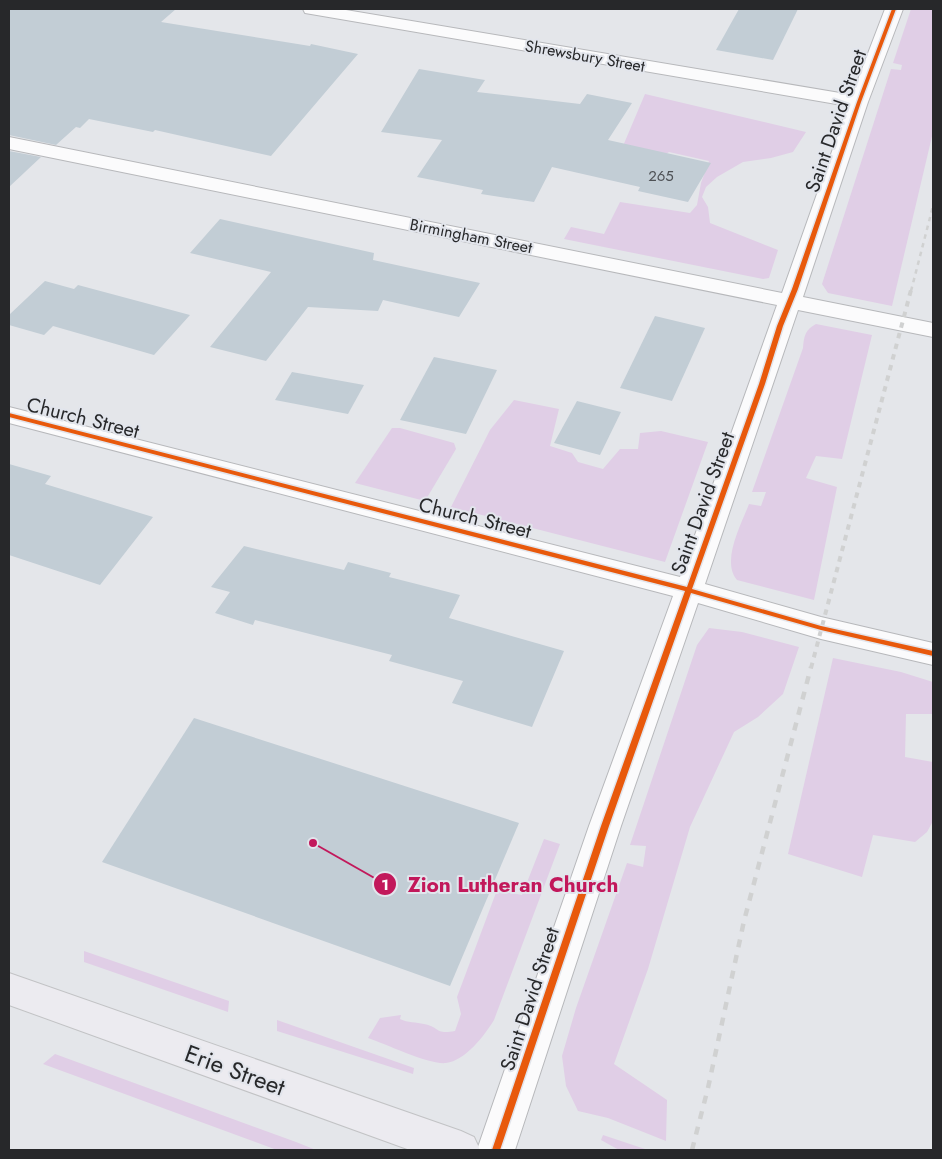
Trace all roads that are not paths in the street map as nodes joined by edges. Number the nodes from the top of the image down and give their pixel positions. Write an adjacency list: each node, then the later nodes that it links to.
1 (311, 9): 3 (street, Shrewsbury Street)
2 (894, 9): 4 (street, Saint David Street)
3 (387, 15): 4 (street, Shrewsbury Street)
4 (859, 102): 6 (street, Saint David Street)
5 (9, 143): 6 (street, Birmingham Street)
6 (790, 300): 7 (street, Birmingham Street); 9 (street, Saint David Street)
7 (933, 330)
8 (9, 415): 9 (street, Church Street)
9 (689, 590): 10 (street, Church Street); 13 (street, Saint David Street)
10 (933, 654)
11 (9, 989): 12 (main road, Erie Street)
12 (461, 1150)
13 (496, 1150)

